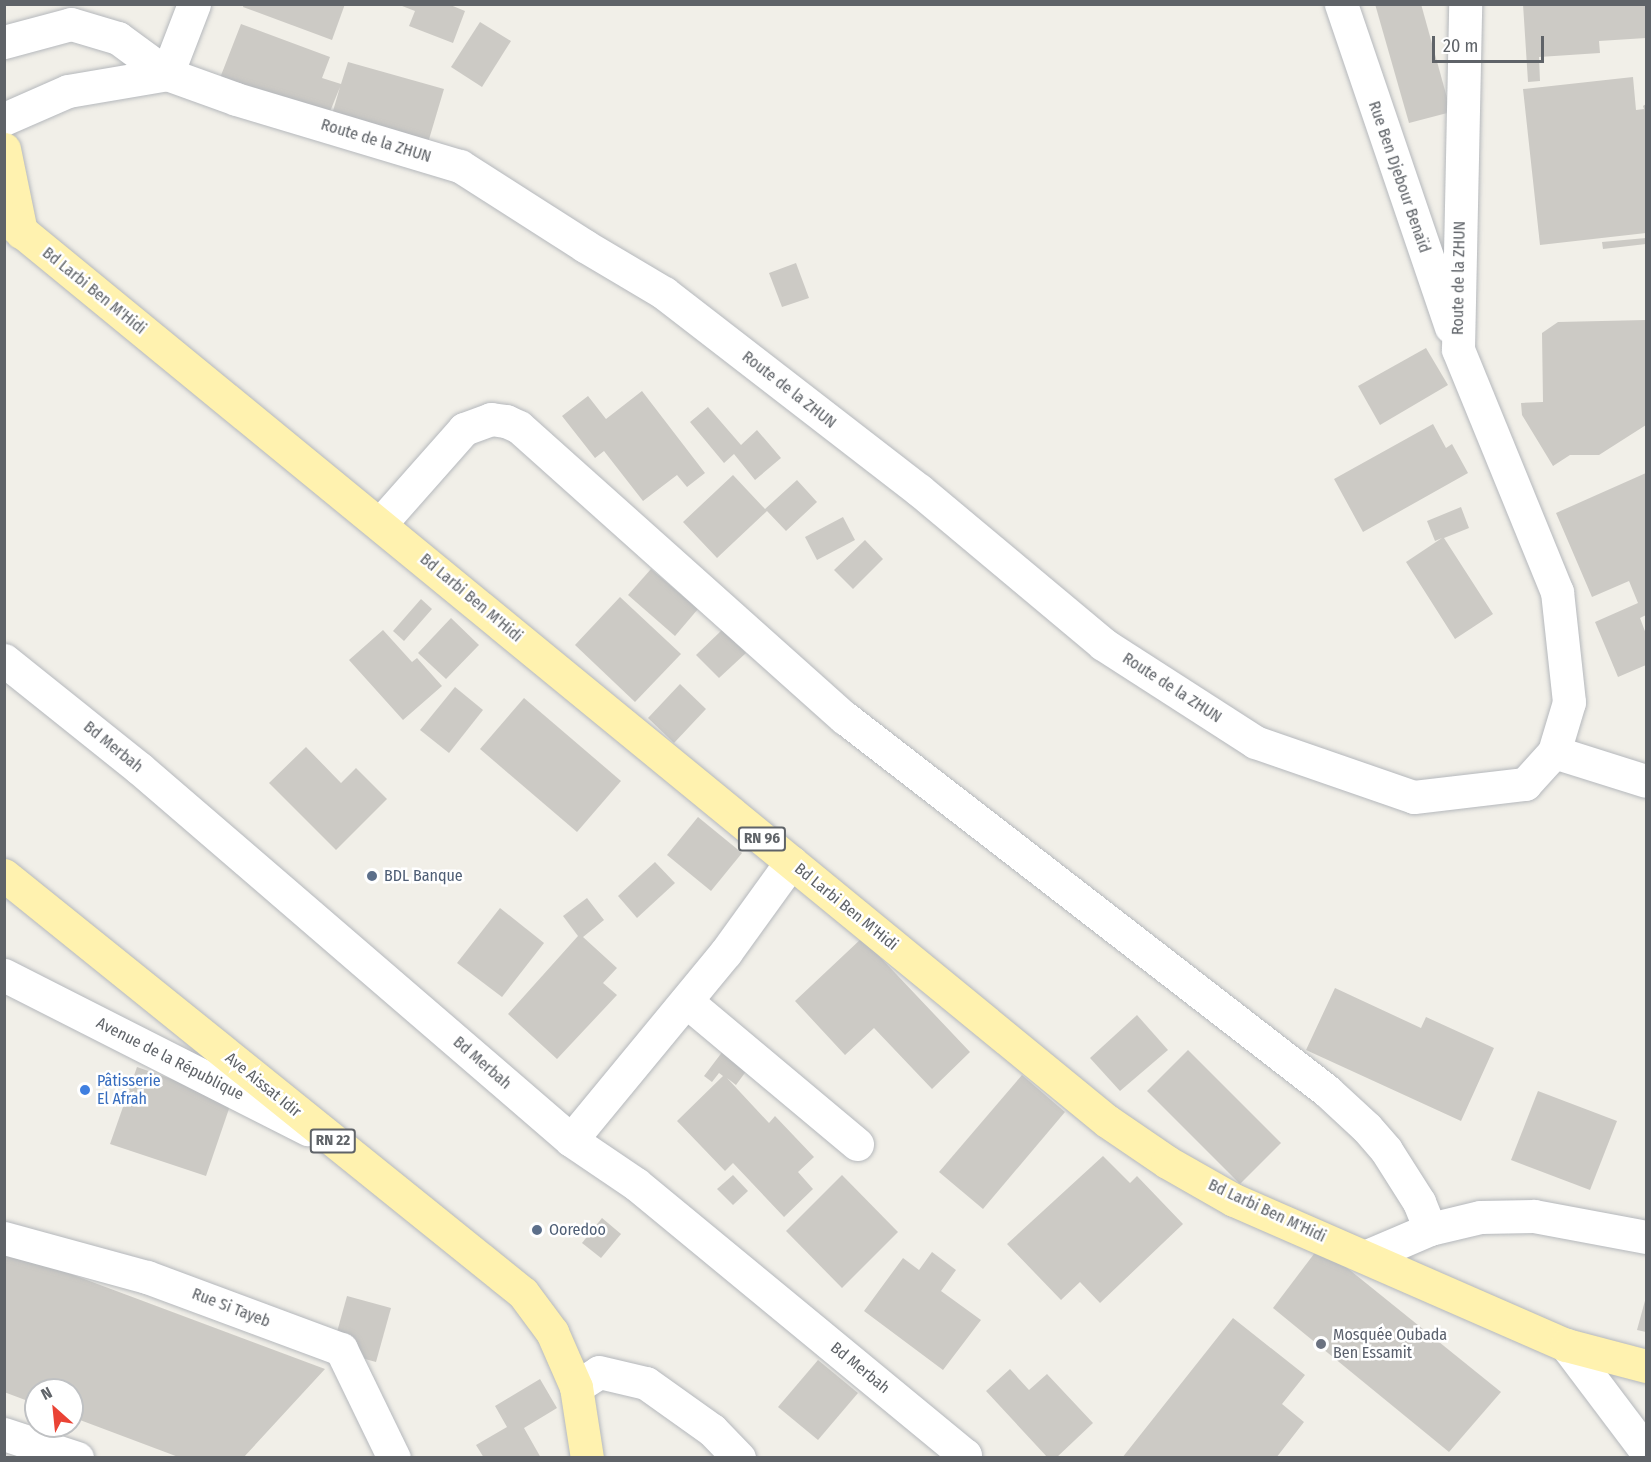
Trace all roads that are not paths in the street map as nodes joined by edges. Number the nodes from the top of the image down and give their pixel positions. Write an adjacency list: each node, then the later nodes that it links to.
1 (194, 4): 6 (street)
2 (1341, 4): 10 (street, Rue Ben Djebour Benaïd)
3 (1465, 4): 10 (street, Route de la ZHUN)
4 (74, 14): 5 (street); 6 (street)
5 (4, 42)
6 (167, 74): 7 (street); 13 (street, Route de la ZHUN)
7 (4, 119)
8 (4, 149): 9 (main road, RN 96)
9 (13, 225): 11 (main road, Bd Larbi Ben M'Hidi / RN 96)
10 (1458, 349): 13 (street, Route de la ZHUN)
11 (380, 524): 15 (main road, Bd Larbi Ben M'Hidi / RN 96); 22 (street)
12 (4, 660): 19 (street, Bd Merbah)
13 (1554, 752): 14 (street)
14 (1647, 781)
15 (791, 862): 18 (street); 25 (main road, Bd Larbi Ben M'Hidi / RN 96)
16 (4, 875): 20 (main road, Ave Aissat Idir / RN 22)
17 (4, 975): 20 (street, Avenue de la République)
18 (686, 1001): 19 (street); 21 (street)
19 (572, 1140): 35 (street, Bd Merbah)
20 (335, 1143): 28 (main road, Ave Aissat Idir / RN 22)
21 (857, 1144)
22 (1430, 1229): 23 (street); 25 (street)
23 (1647, 1237)
24 (4, 1238): 32 (street, Rue Si Tayeb)
25 (1367, 1256): 26 (main road, Bd Larbi Ben M'Hidi / RN 96)
26 (1566, 1345): 27 (main road, RN 96); 30 (street)
27 (1647, 1366)
28 (576, 1387): 33 (main road, Ave Aissat Idir / RN 22); 34 (street)
29 (4, 1434): 31 (street)
30 (1647, 1451)
31 (77, 1458)
32 (393, 1458)
33 (587, 1458)
34 (740, 1458)
35 (965, 1458)

